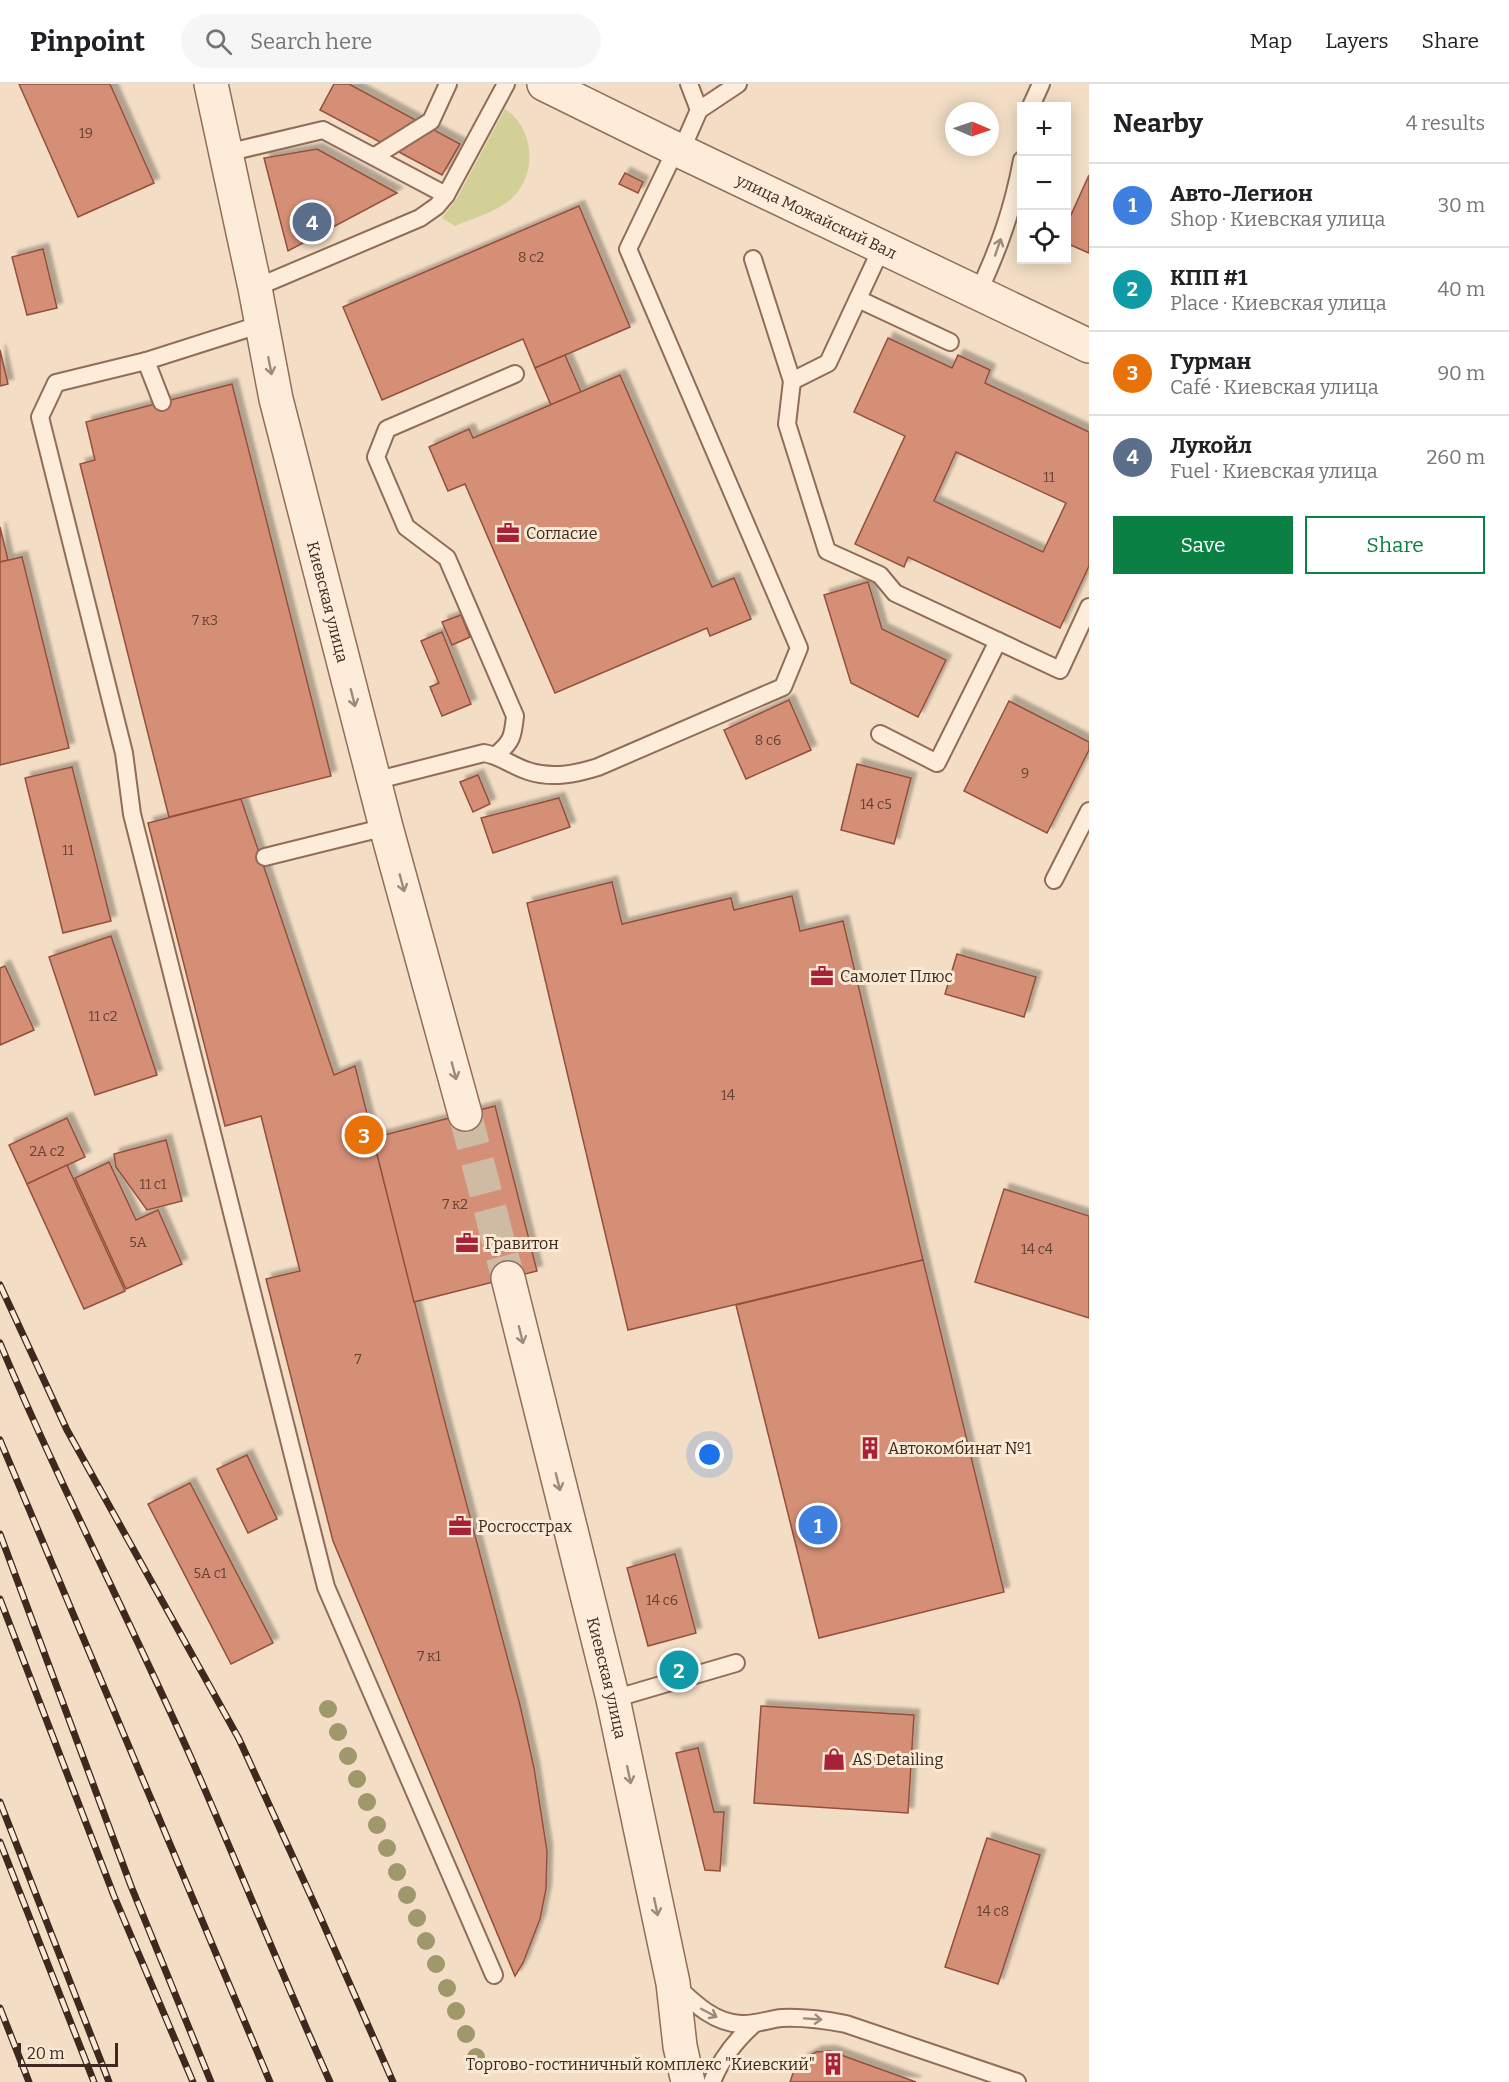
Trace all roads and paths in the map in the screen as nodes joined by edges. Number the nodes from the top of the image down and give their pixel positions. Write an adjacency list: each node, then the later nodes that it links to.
1 (211, 84): 11 (street, Киевская улица)
2 (448, 84): 12 (lane)
3 (506, 84): 14 (lane)
4 (544, 84): 10 (street, улица Можайский Вал)
5 (689, 84): 9 (lane)
6 (738, 84): 9 (lane)
7 (1041, 84): 8 (lane)
8 (1033, 102)
9 (699, 110): 10 (lane)
10 (678, 150): 15 (street, улица Можайский Вал); 30 (lane)
11 (226, 153): 12 (lane); 17 (street, Киевская улица)
12 (375, 156): 14 (lane)
13 (1017, 185): 18 (lane, one-way to 13)
14 (446, 195): 17 (lane)
15 (882, 247): 18 (street, улица Можайский Вал); 19 (lane)
16 (753, 259): 25 (lane)
17 (255, 288): 20 (street, Киевская улица)
18 (978, 292): 22 (street, улица Можайский Вал)
19 (858, 299): 21 (lane); 25 (lane)
20 (262, 324): 23 (lane); 31 (street, Киевская улица, one-way to 31)
21 (950, 342)
22 (1089, 346)
23 (146, 361): 26 (lane); 40 (lane)
24 (515, 374): 30 (lane)
25 (792, 381): 28 (lane)
26 (162, 402)
27 (1089, 607): 28 (lane)
28 (998, 641): 29 (lane)
29 (880, 734)
30 (496, 755): 31 (lane)
31 (375, 781): 33 (street, Киевская улица)
32 (1089, 811): 35 (lane)
33 (386, 826): 34 (lane); 36 (street, Киевская улица, one-way to 36)
34 (265, 857)
35 (1054, 880)
36 (465, 1114)
37 (508, 1278): 39 (street, Киевская улица, one-way to 39)
38 (736, 1663): 39 (lane)
39 (613, 1699): 41 (street, Киевская улица, one-way to 41)
40 (494, 1975)
41 (673, 1983): 42 (lane, one-way to 42); 43 (street, Киевская улица)
42 (754, 2023): 44 (lane); 45 (lane, one-way to 45)
43 (688, 2082)
44 (712, 2082)
45 (1017, 2082)

